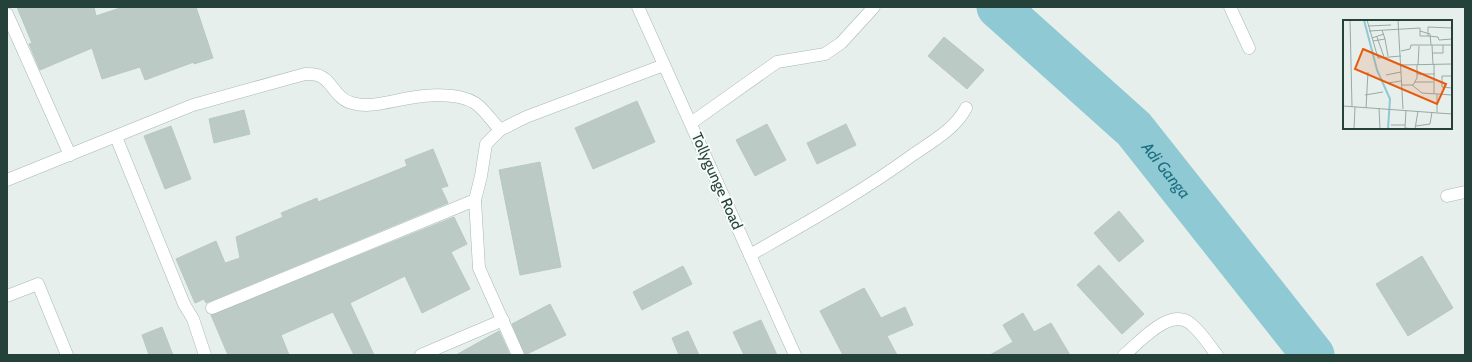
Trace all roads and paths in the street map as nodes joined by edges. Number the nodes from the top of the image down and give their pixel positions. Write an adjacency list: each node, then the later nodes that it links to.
1 (638, 7): 6 (street, Tollygunge Road)
2 (874, 7): 8 (street)
3 (1230, 7): 5 (street)
4 (7, 14): 11 (street)
5 (1249, 48)
6 (664, 65): 8 (street, Tollygunge Road); 9 (street)
7 (966, 108): 16 (street)
8 (691, 123): 16 (street, Tollygunge Road)
9 (500, 130): 10 (street); 15 (street)
10 (116, 137): 11 (street); 21 (street)
11 (70, 155): 12 (street)
12 (7, 180)
13 (1465, 192): 14 (street)
14 (1447, 196)
15 (475, 200): 18 (street); 19 (street)
16 (750, 255): 24 (street, Tollygunge Road)
17 (7, 296): 20 (street)
18 (212, 308)
19 (503, 320): 22 (street); 23 (street)
20 (67, 355)
21 (205, 355)
22 (421, 355)
23 (518, 355)
24 (795, 355)
25 (1124, 355): 26 (street)
26 (1217, 355)

